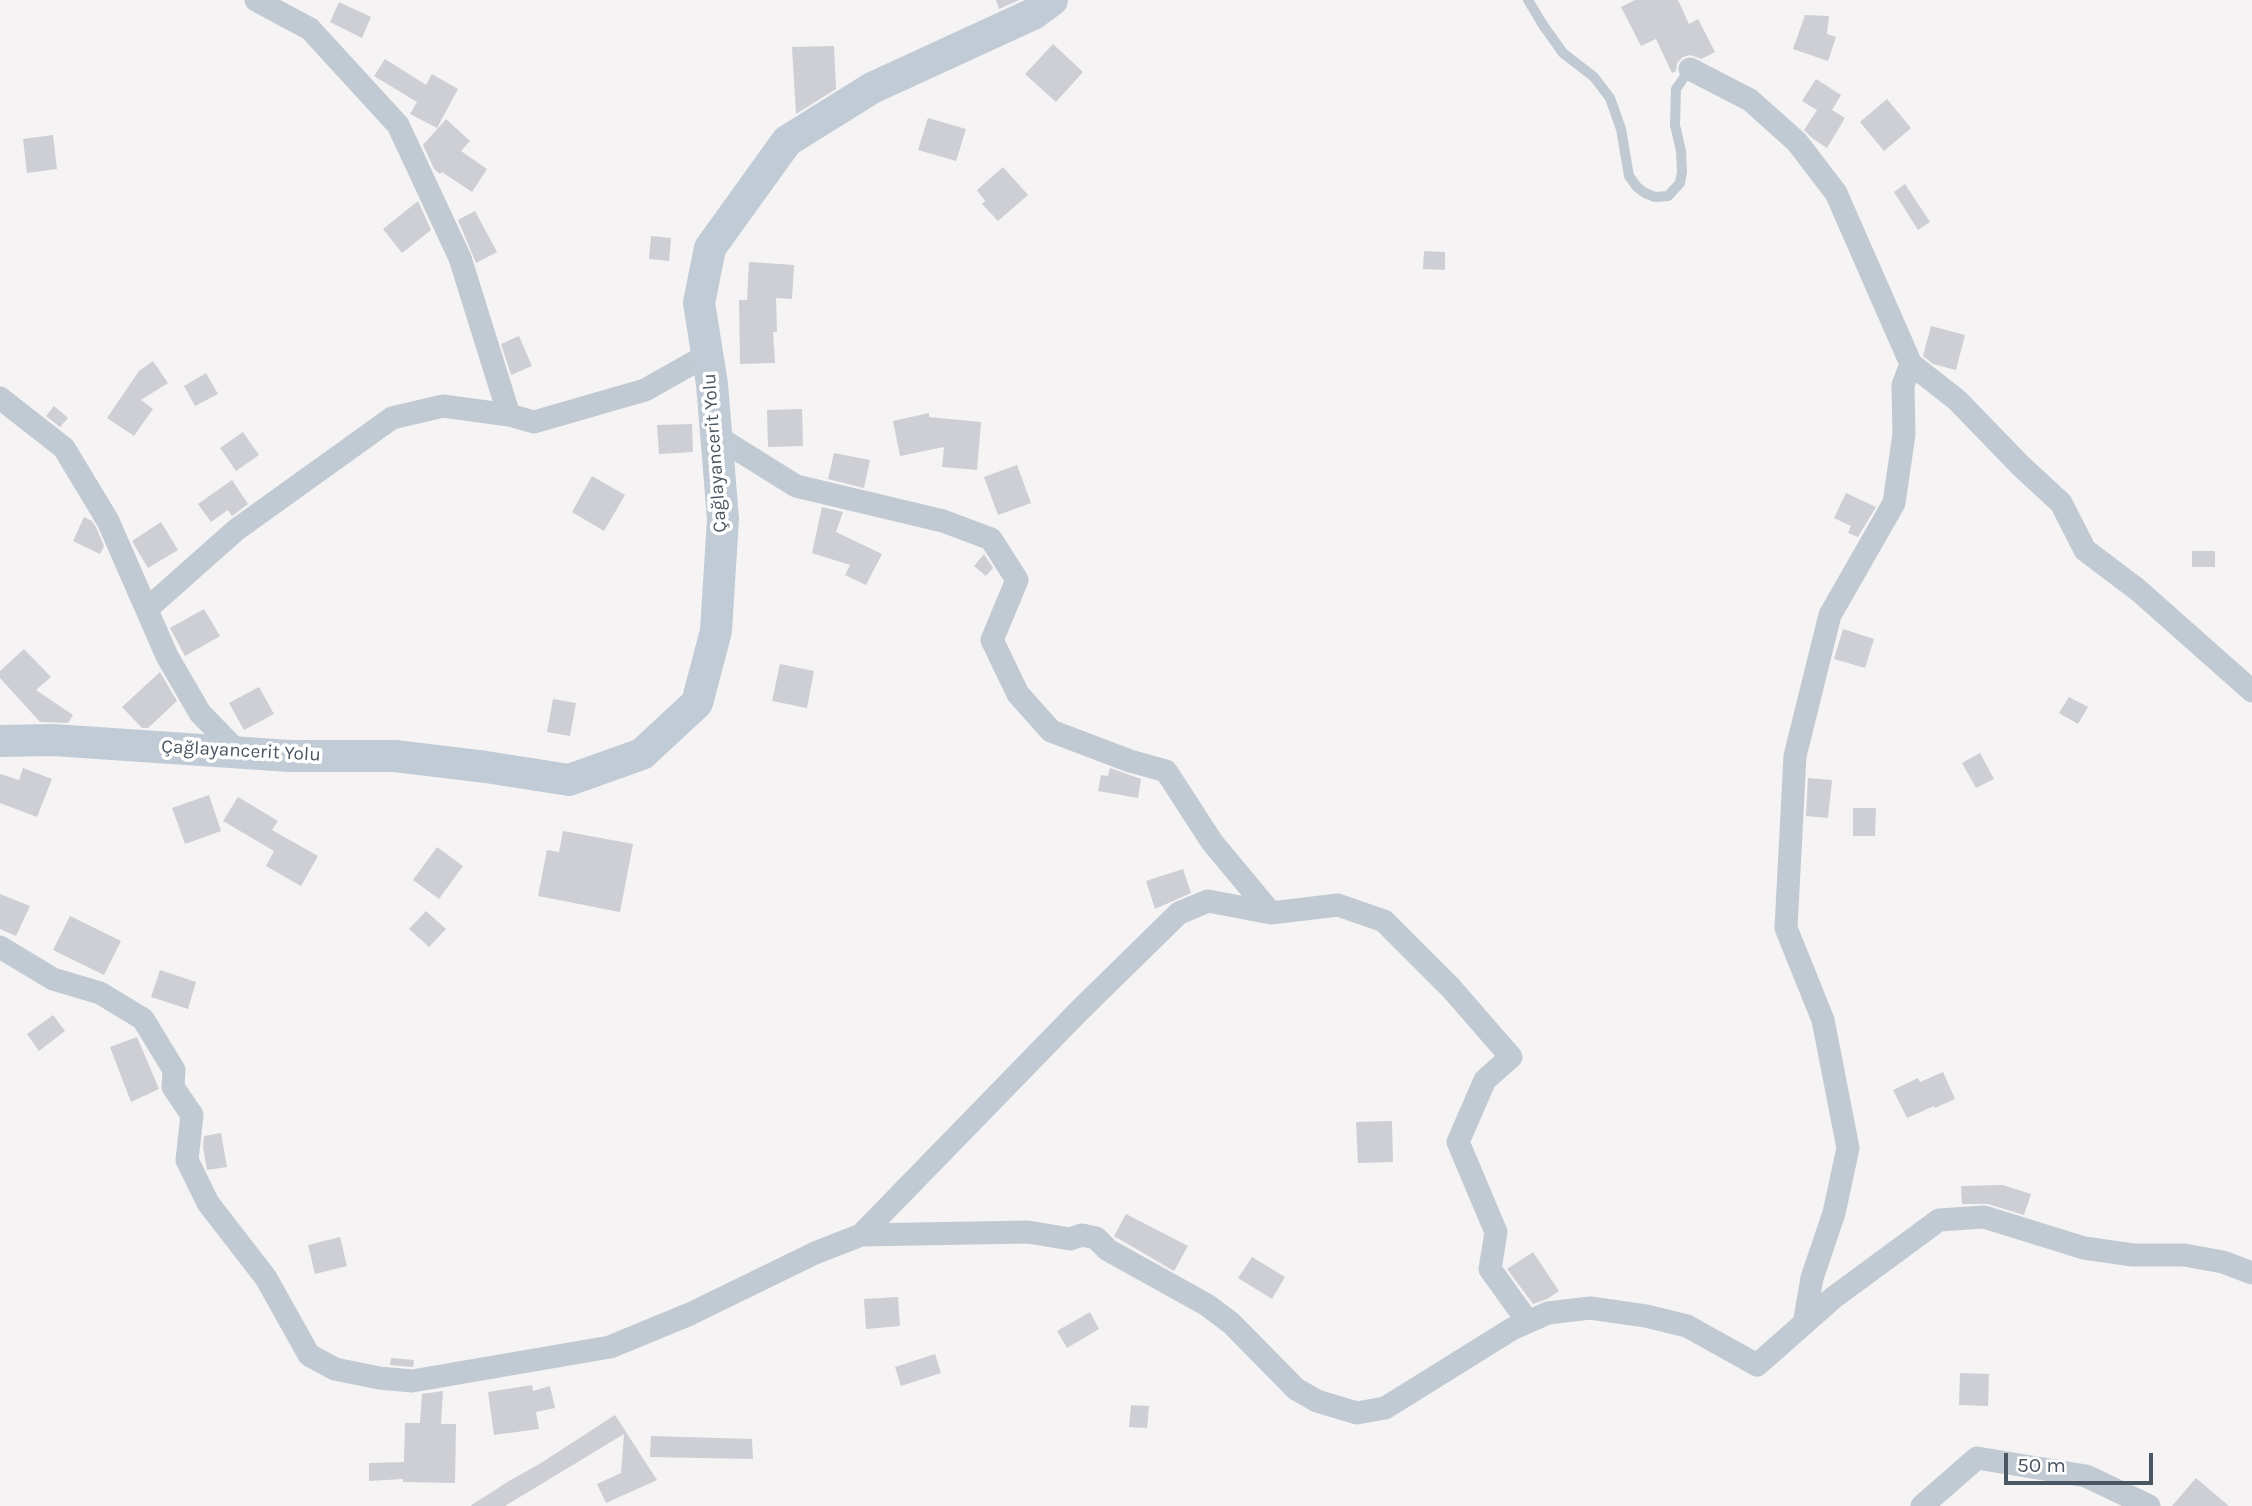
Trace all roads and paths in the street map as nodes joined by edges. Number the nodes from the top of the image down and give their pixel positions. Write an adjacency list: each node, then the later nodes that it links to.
1 (256, 0): 8 (street)
2 (1052, 0): 5 (main road, Çağlayancerit Yolu)
3 (1528, 0): 4 (lane)
4 (1690, 69): 6 (street)
5 (708, 355): 8 (street); 9 (main road, Çağlayancerit Yolu)
6 (1911, 364): 11 (street); 19 (street)
7 (0, 398): 10 (street)
8 (509, 415): 10 (street)
9 (716, 436): 13 (main road, Çağlayancerit Yolu); 14 (street)
10 (146, 609): 13 (street)
11 (2252, 691)
12 (0, 741): 13 (main road, Çağlayancerit Yolu)
13 (238, 752)
14 (1271, 913): 16 (street); 18 (street)
15 (0, 947): 16 (street)
16 (861, 1235): 18 (street)
17 (2252, 1273): 19 (street)
18 (1528, 1322): 19 (street)
19 (1804, 1324)
20 (1922, 1506): 21 (street)
21 (2149, 1506)

